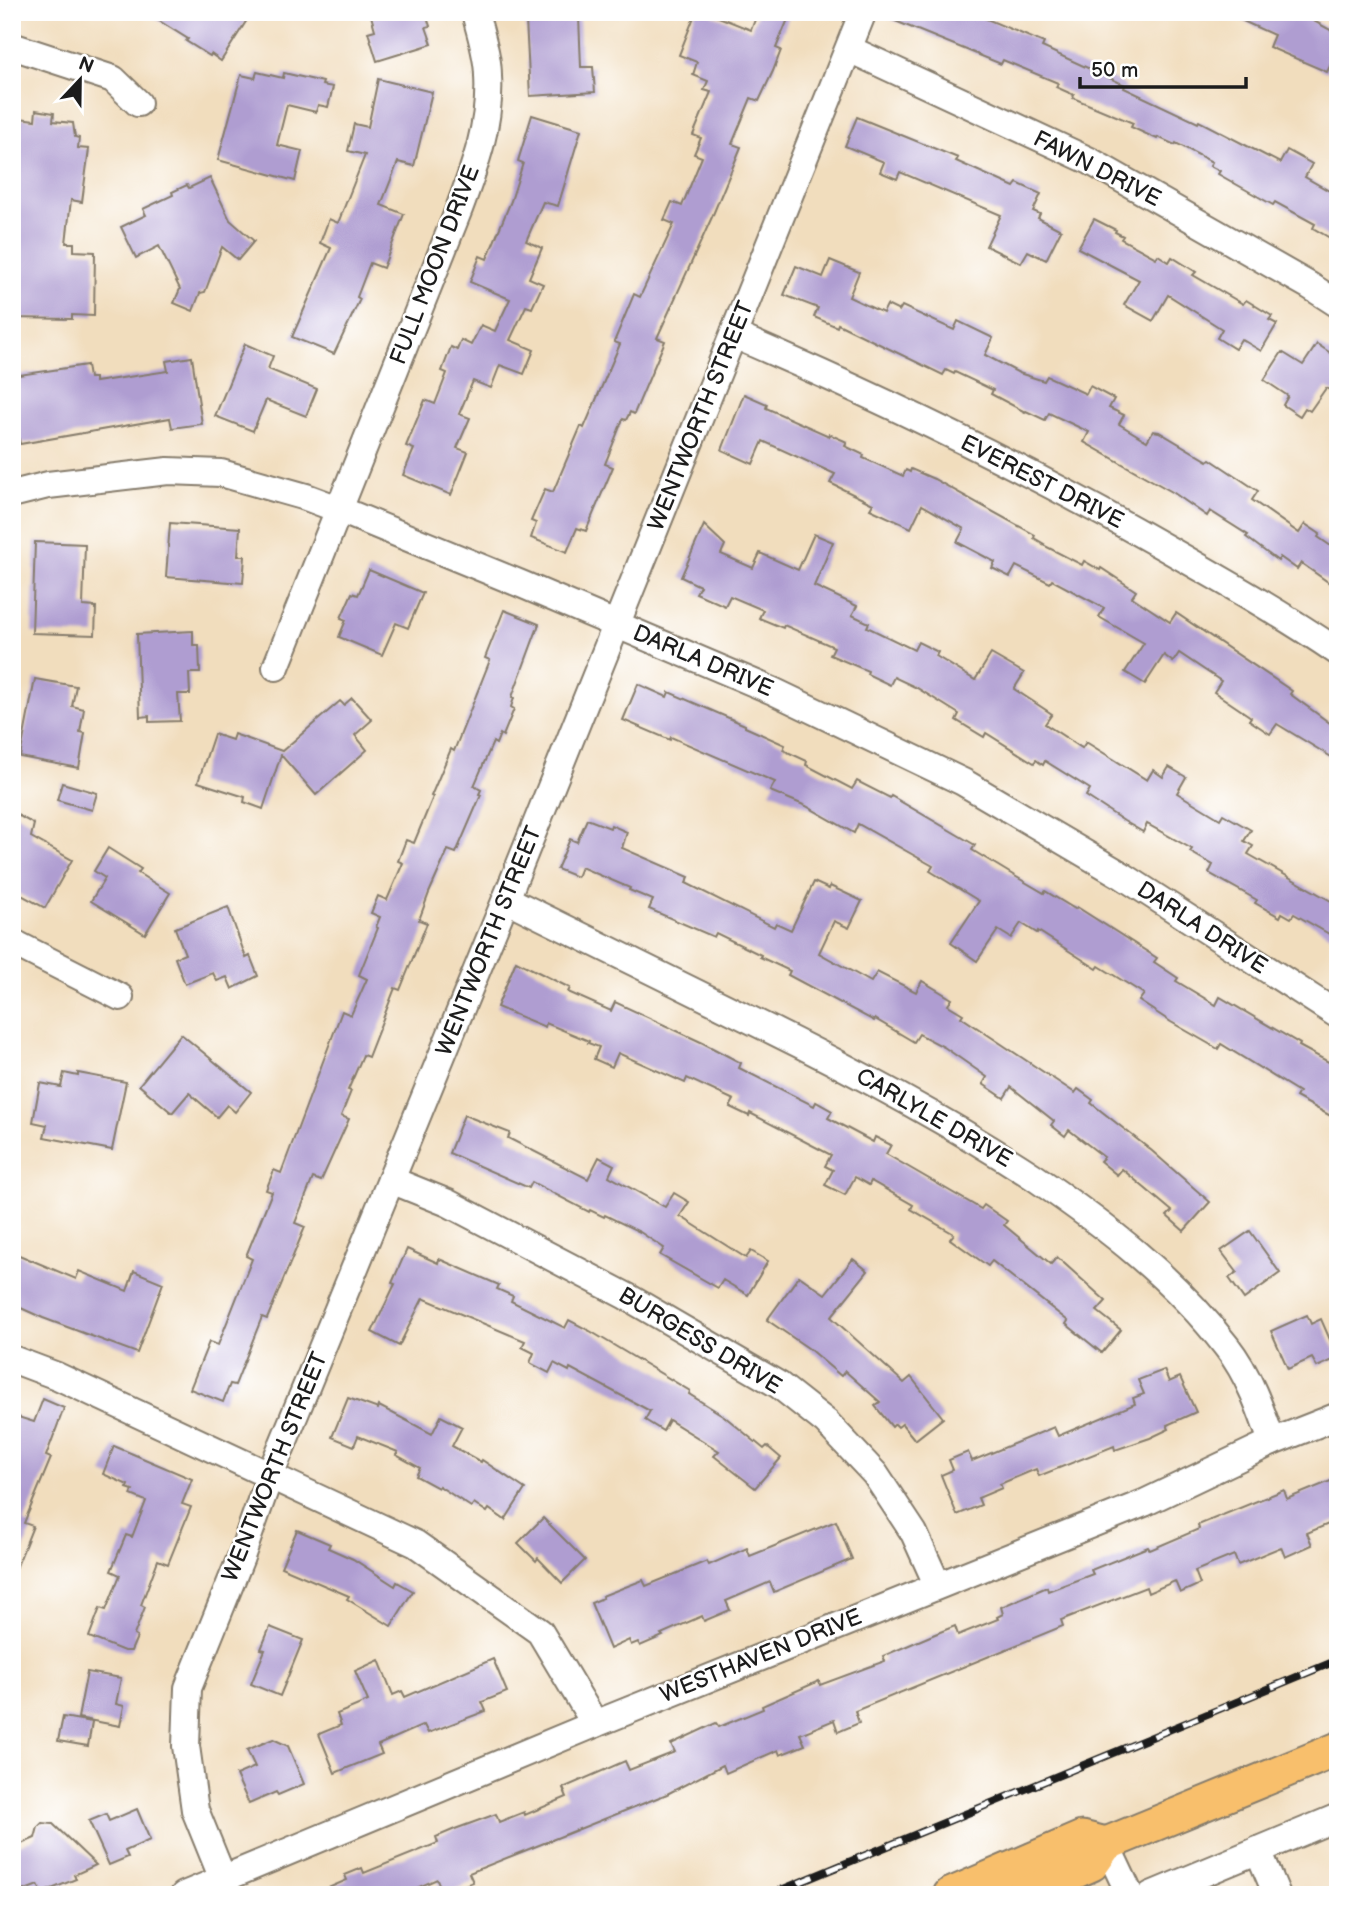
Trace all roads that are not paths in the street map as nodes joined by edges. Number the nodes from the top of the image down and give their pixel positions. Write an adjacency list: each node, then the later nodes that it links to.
1 (475, 12): 9 (street, FULL MOON DRIVE)
2 (863, 12): 4 (street, WENTWORTH STREET)
3 (12, 46): 5 (street)
4 (849, 48): 6 (street, FAWN DRIVE); 7 (street, WENTWORTH STREET)
5 (138, 103)
6 (1338, 304)
7 (734, 335): 10 (street, WENTWORTH STREET); 11 (street, EVEREST DRIVE)
8 (12, 494): 9 (street, DARLA DRIVE)
9 (338, 509): 10 (street, DARLA DRIVE); 12 (street, FULL MOON DRIVE)
10 (617, 625): 13 (street, WENTWORTH STREET); 16 (street, DARLA DRIVE)
11 (1338, 652)
12 (276, 667)
13 (506, 899): 17 (street, WENTWORTH STREET); 20 (street, CARLYLE DRIVE)
14 (12, 942): 15 (street)
15 (120, 997)
16 (1338, 1016)
17 (391, 1180): 21 (street, WENTWORTH STREET); 22 (street, BURGESS DRIVE)
18 (12, 1359): 21 (street)
19 (1338, 1416): 20 (street, WESTHAVEN DRIVE)
20 (1272, 1442): 22 (street, WESTHAVEN DRIVE)
21 (270, 1475): 23 (street); 28 (street, WENTWORTH STREET)
22 (937, 1584): 23 (street, WESTHAVEN DRIVE)
23 (595, 1724): 28 (street, WESTHAVEN DRIVE)
24 (1338, 1749): 26 (main road)
25 (1338, 1817): 27 (street)
26 (1106, 1844): 30 (main road); 31 (main road); 32 (street)
27 (1258, 1850): 33 (street); 34 (street)
28 (223, 1879): 29 (street, WESTHAVEN DRIVE)
29 (184, 1895)
30 (950, 1895)
31 (1022, 1895)
32 (1130, 1895)
33 (1151, 1895)
34 (1277, 1895)

